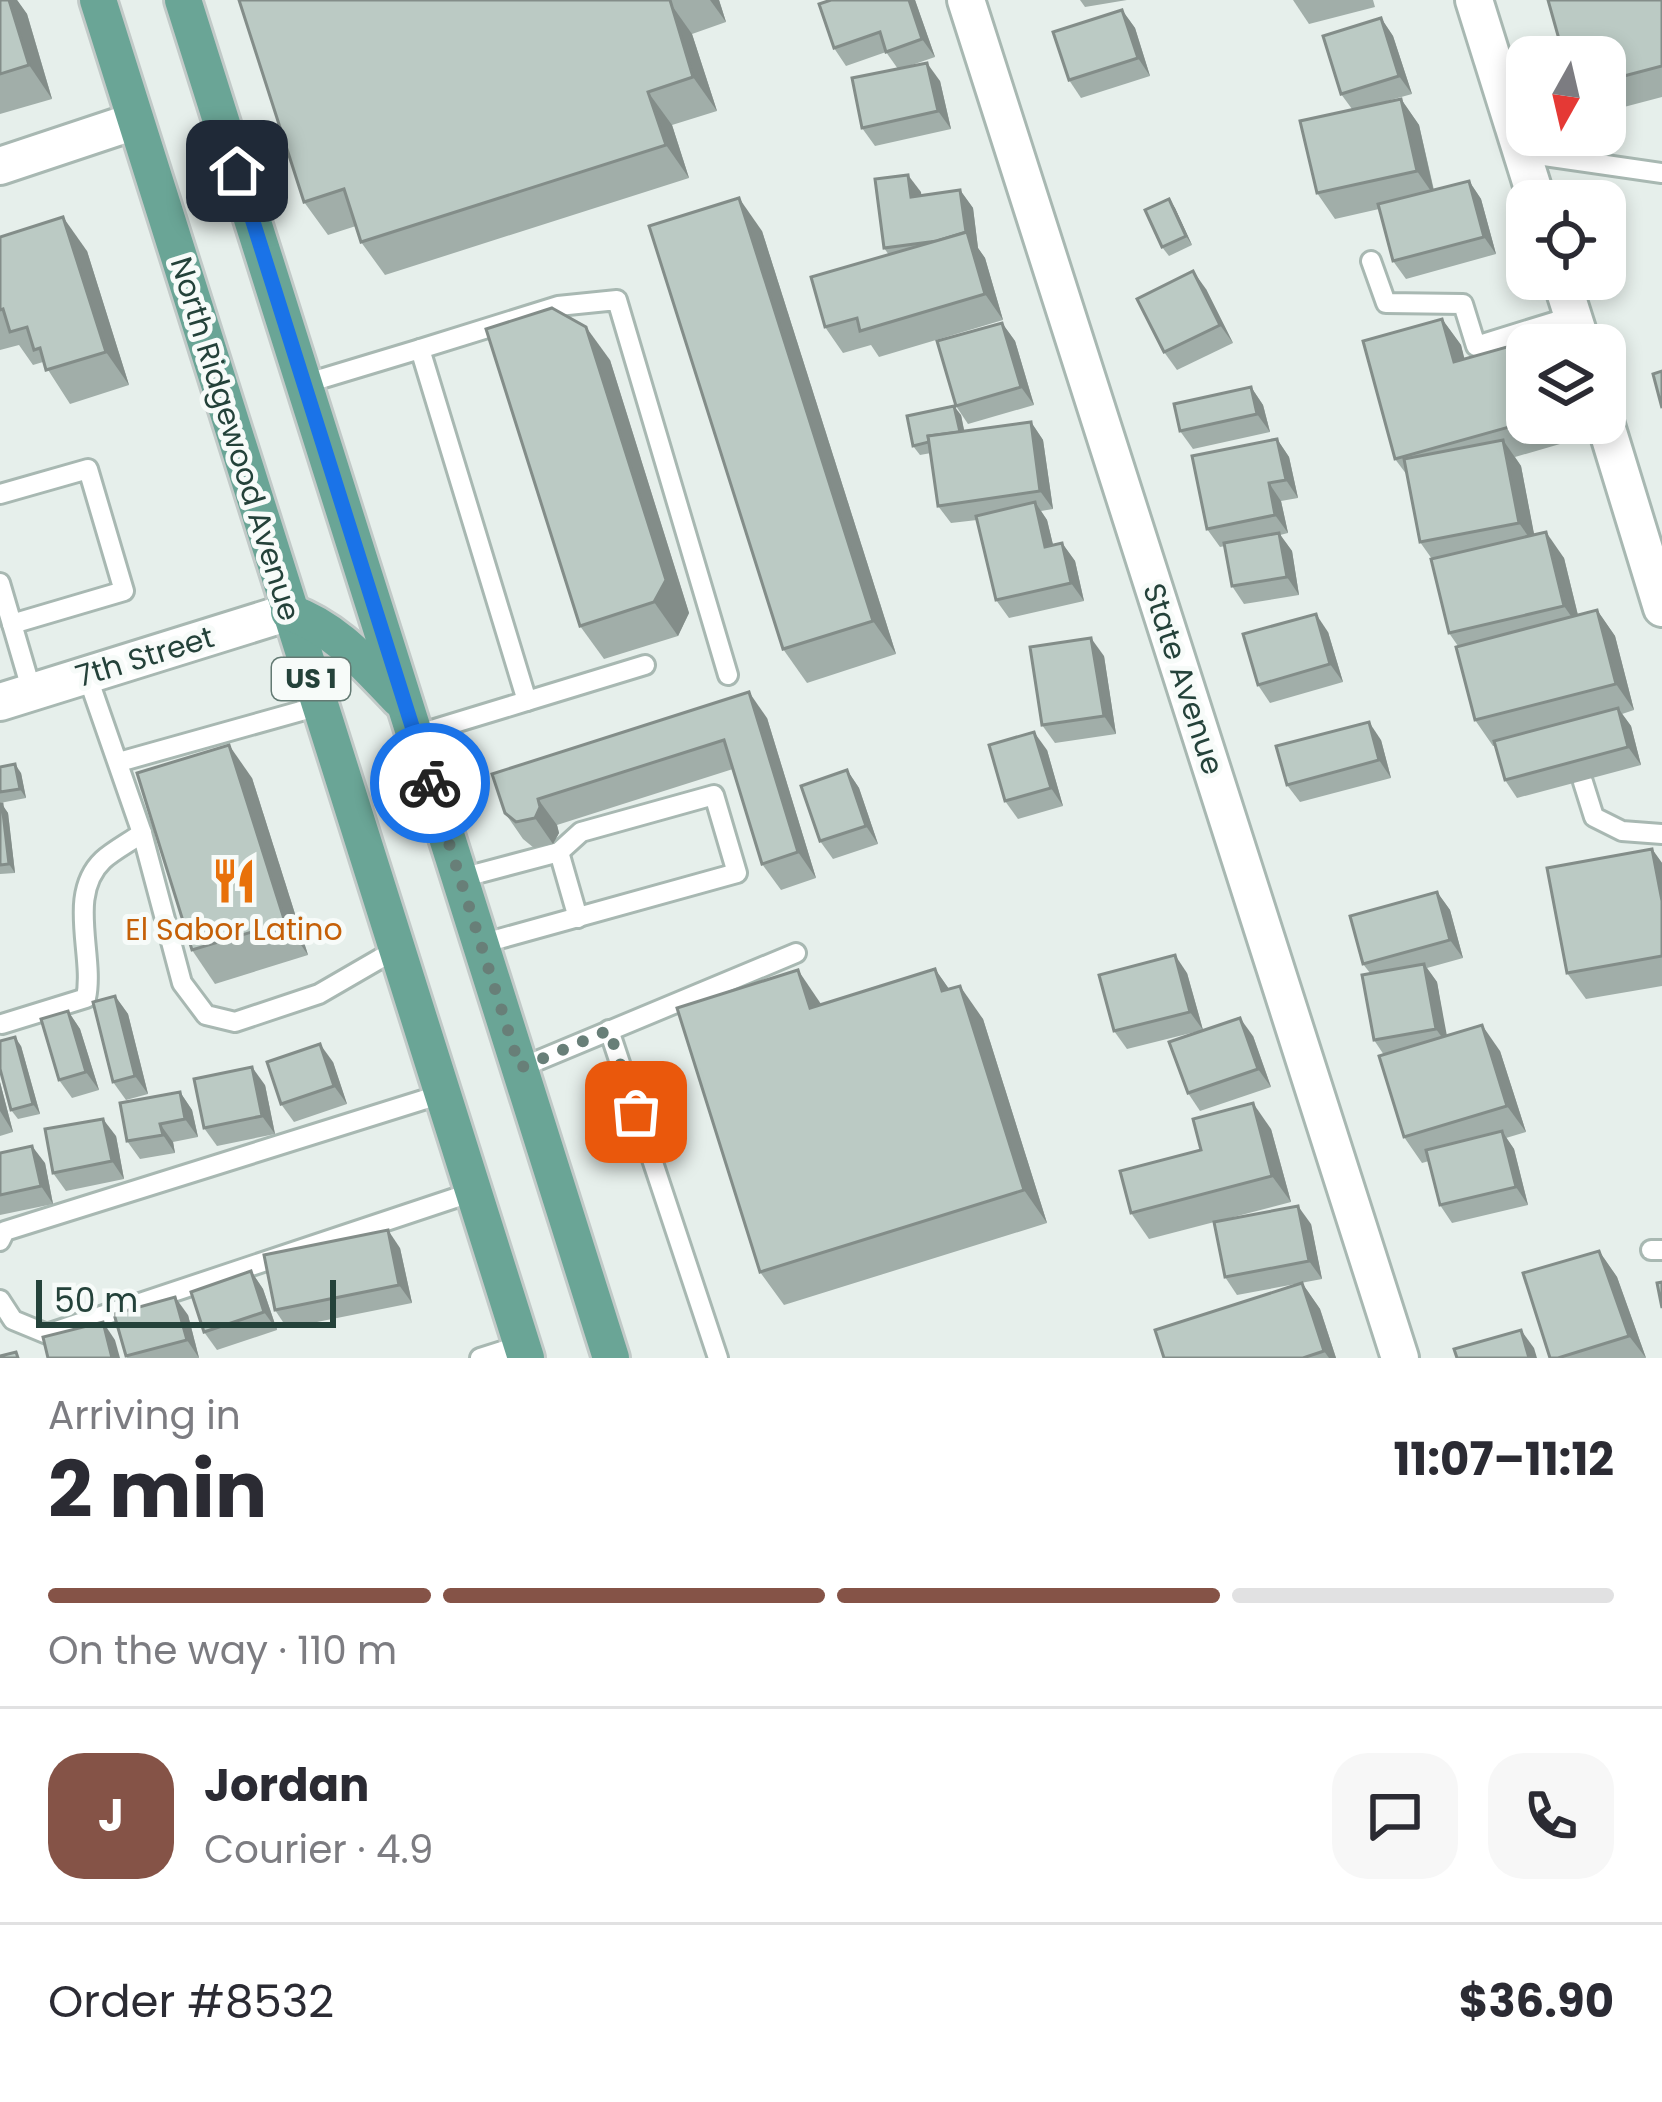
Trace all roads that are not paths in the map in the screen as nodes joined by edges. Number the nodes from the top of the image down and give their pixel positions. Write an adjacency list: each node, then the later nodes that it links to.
1 (98, 0): 6 (main road, North Ridgewood Avenue / US 1)
2 (183, 0): 13 (main road, US 1)
3 (966, 0): 48 (street, State Avenue)
4 (1474, 0): 5 (street)
5 (1506, 100)
6 (135, 121): 8 (street); 18 (main road, North Ridgewood Avenue / US 1)
7 (1544, 156): 9 (lane)
8 (0, 166)
9 (1662, 173)
10 (1371, 261): 11 (lane)
11 (1506, 341)
12 (420, 350): 13 (lane); 22 (lane); 24 (lane)
13 (304, 384): 26 (main road, US 1)
14 (1612, 444): 17 (street)
15 (0, 494): 19 (lane)
16 (0, 583): 19 (lane)
17 (1662, 608)
18 (290, 612): 21 (street, 7th Street); 25 (main road, North Ridgewood Avenue / US 1); 26 (main road)
19 (12, 623): 23 (lane)
20 (645, 665): 24 (lane)
21 (87, 675): 23 (street, 7th Street); 27 (lane)
22 (728, 675)
23 (16, 697)
24 (527, 701): 26 (lane)
25 (319, 706): 27 (lane); 35 (main road, North Ridgewood Avenue / US 1)
26 (410, 721): 32 (main road, US 1)
27 (118, 762): 29 (lane)
28 (1583, 782): 30 (lane)
29 (142, 833): 35 (lane); 37 (lane)
30 (1662, 834)
31 (560, 852): 32 (lane); 33 (lane); 33 (lane)
32 (461, 878): 34 (main road, US 1)
33 (578, 918): 34 (lane)
34 (481, 944): 39 (main road, US 1)
35 (395, 950): 40 (main road, North Ridgewood Avenue / US 1)
36 (796, 953): 38 (lane)
37 (0, 1022)
38 (609, 1030): 39 (lane); 47 (lane)
39 (520, 1068): 46 (main road, US 1)
40 (442, 1094): 41 (main road, North Ridgewood Avenue / US 1); 42 (lane)
41 (473, 1192): 43 (lane); 44 (main road, North Ridgewood Avenue / US 1)
42 (0, 1241)
43 (0, 1300)
44 (524, 1351): 45 (lane)
45 (480, 1358)
46 (611, 1358)
47 (718, 1358)
48 (1400, 1358)

